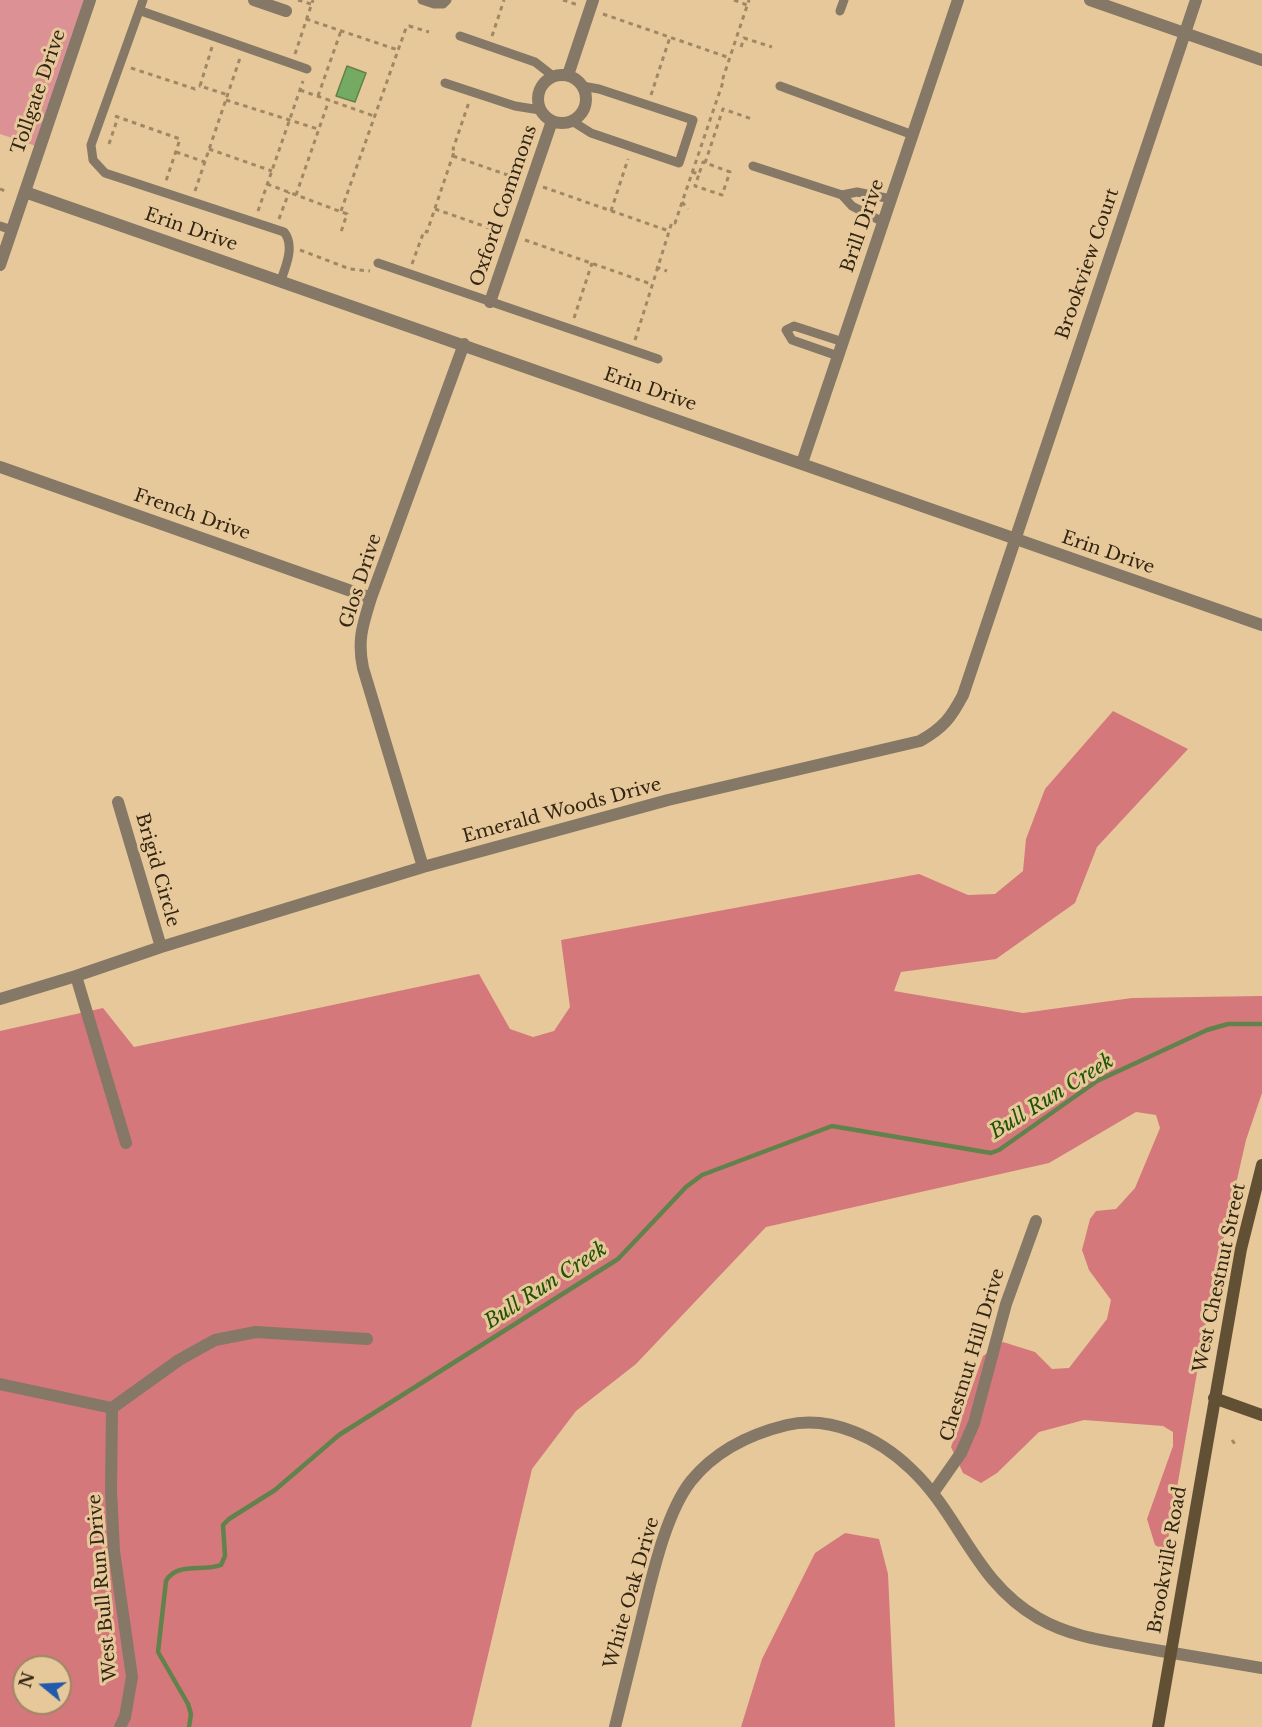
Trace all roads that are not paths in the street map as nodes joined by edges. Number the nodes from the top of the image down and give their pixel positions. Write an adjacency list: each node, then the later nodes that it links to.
1 (90, 0): 28 (street, Tollgate Drive)
2 (143, 0): 11 (lane)
3 (254, 0): 12 (street)
4 (422, 0): 5 (lane)
5 (447, 0)
6 (844, 0): 13 (lane)
7 (958, 0): 26 (street, Brill Drive)
8 (1090, 0): 14 (street)
9 (1196, 0): 14 (street, Brookview Court)
10 (588, 3): 18 (street)
11 (141, 11): 17 (lane); 35 (lane)
12 (286, 11)
13 (840, 11)
14 (1184, 33): 16 (street); 43 (street, Brookview Court)
15 (460, 36): 19 (lane)
16 (1262, 60)
17 (307, 69)
18 (568, 75): 19 (street); 21 (street)
19 (553, 76): 23 (street, Oxford Commons)
20 (445, 83): 23 (lane)
21 (582, 86): 25 (street); 25 (lane)
22 (780, 86): 26 (lane)
23 (540, 110): 24 (street, Oxford Commons)
24 (552, 121): 25 (street, Oxford Commons); 36 (street, Oxford Commons)
25 (572, 121)
26 (913, 135): 30 (street, Brill Drive)
27 (753, 166): 29 (lane)
28 (25, 192): 32 (street, Tollgate Drive); 35 (street, Erin Drive)
29 (843, 195): 30 (lane); 31 (lane)
30 (891, 199): 31 (street, Brill Drive)
31 (883, 222): 37 (street, Brill Drive)
32 (6, 228): 34 (street, Tollgate Drive)
33 (380, 264): 36 (lane)
34 (0, 265)
35 (282, 280): 38 (street, Erin Drive)
36 (490, 302): 40 (lane)
37 (843, 342): 39 (street, Brill Drive); 39 (lane)
38 (464, 344): 41 (street, Erin Drive); 44 (street, Glos Drive)
39 (838, 356): 41 (street, Brill Drive)
40 (658, 359)
41 (802, 463): 43 (street, Erin Drive)
42 (0, 467): 44 (street, French Drive)
43 (1015, 540): 45 (street, Erin Drive); 47 (street, Emerald Woods Drive)
44 (371, 598): 47 (street, Glos Drive)
45 (1262, 625)
46 (118, 802): 48 (street, Brigid Circle)
47 (423, 867): 48 (street, Emerald Woods Drive)
48 (161, 947): 49 (street, Emerald Woods Drive)
49 (76, 976): 50 (street, Emerald Woods Drive); 51 (street)
50 (0, 999)
51 (126, 1143)
52 (1262, 1165): 56 (street, West Chestnut Street)
53 (1036, 1221): 59 (street, Chestnut Hill Drive)
54 (367, 1339): 57 (street)
55 (0, 1384): 57 (street)
56 (1214, 1398): 58 (street); 60 (street, Brookville Road)
57 (112, 1408): 62 (street, West Bull Run Drive)
58 (1262, 1415)
59 (933, 1493): 60 (street, White Oak Drive); 63 (street, White Oak Drive)
60 (1170, 1653): 61 (street, White Oak Drive); 64 (street, Brookville Road)
61 (1262, 1668)
62 (120, 1727)
63 (615, 1727)
64 (1158, 1727)

